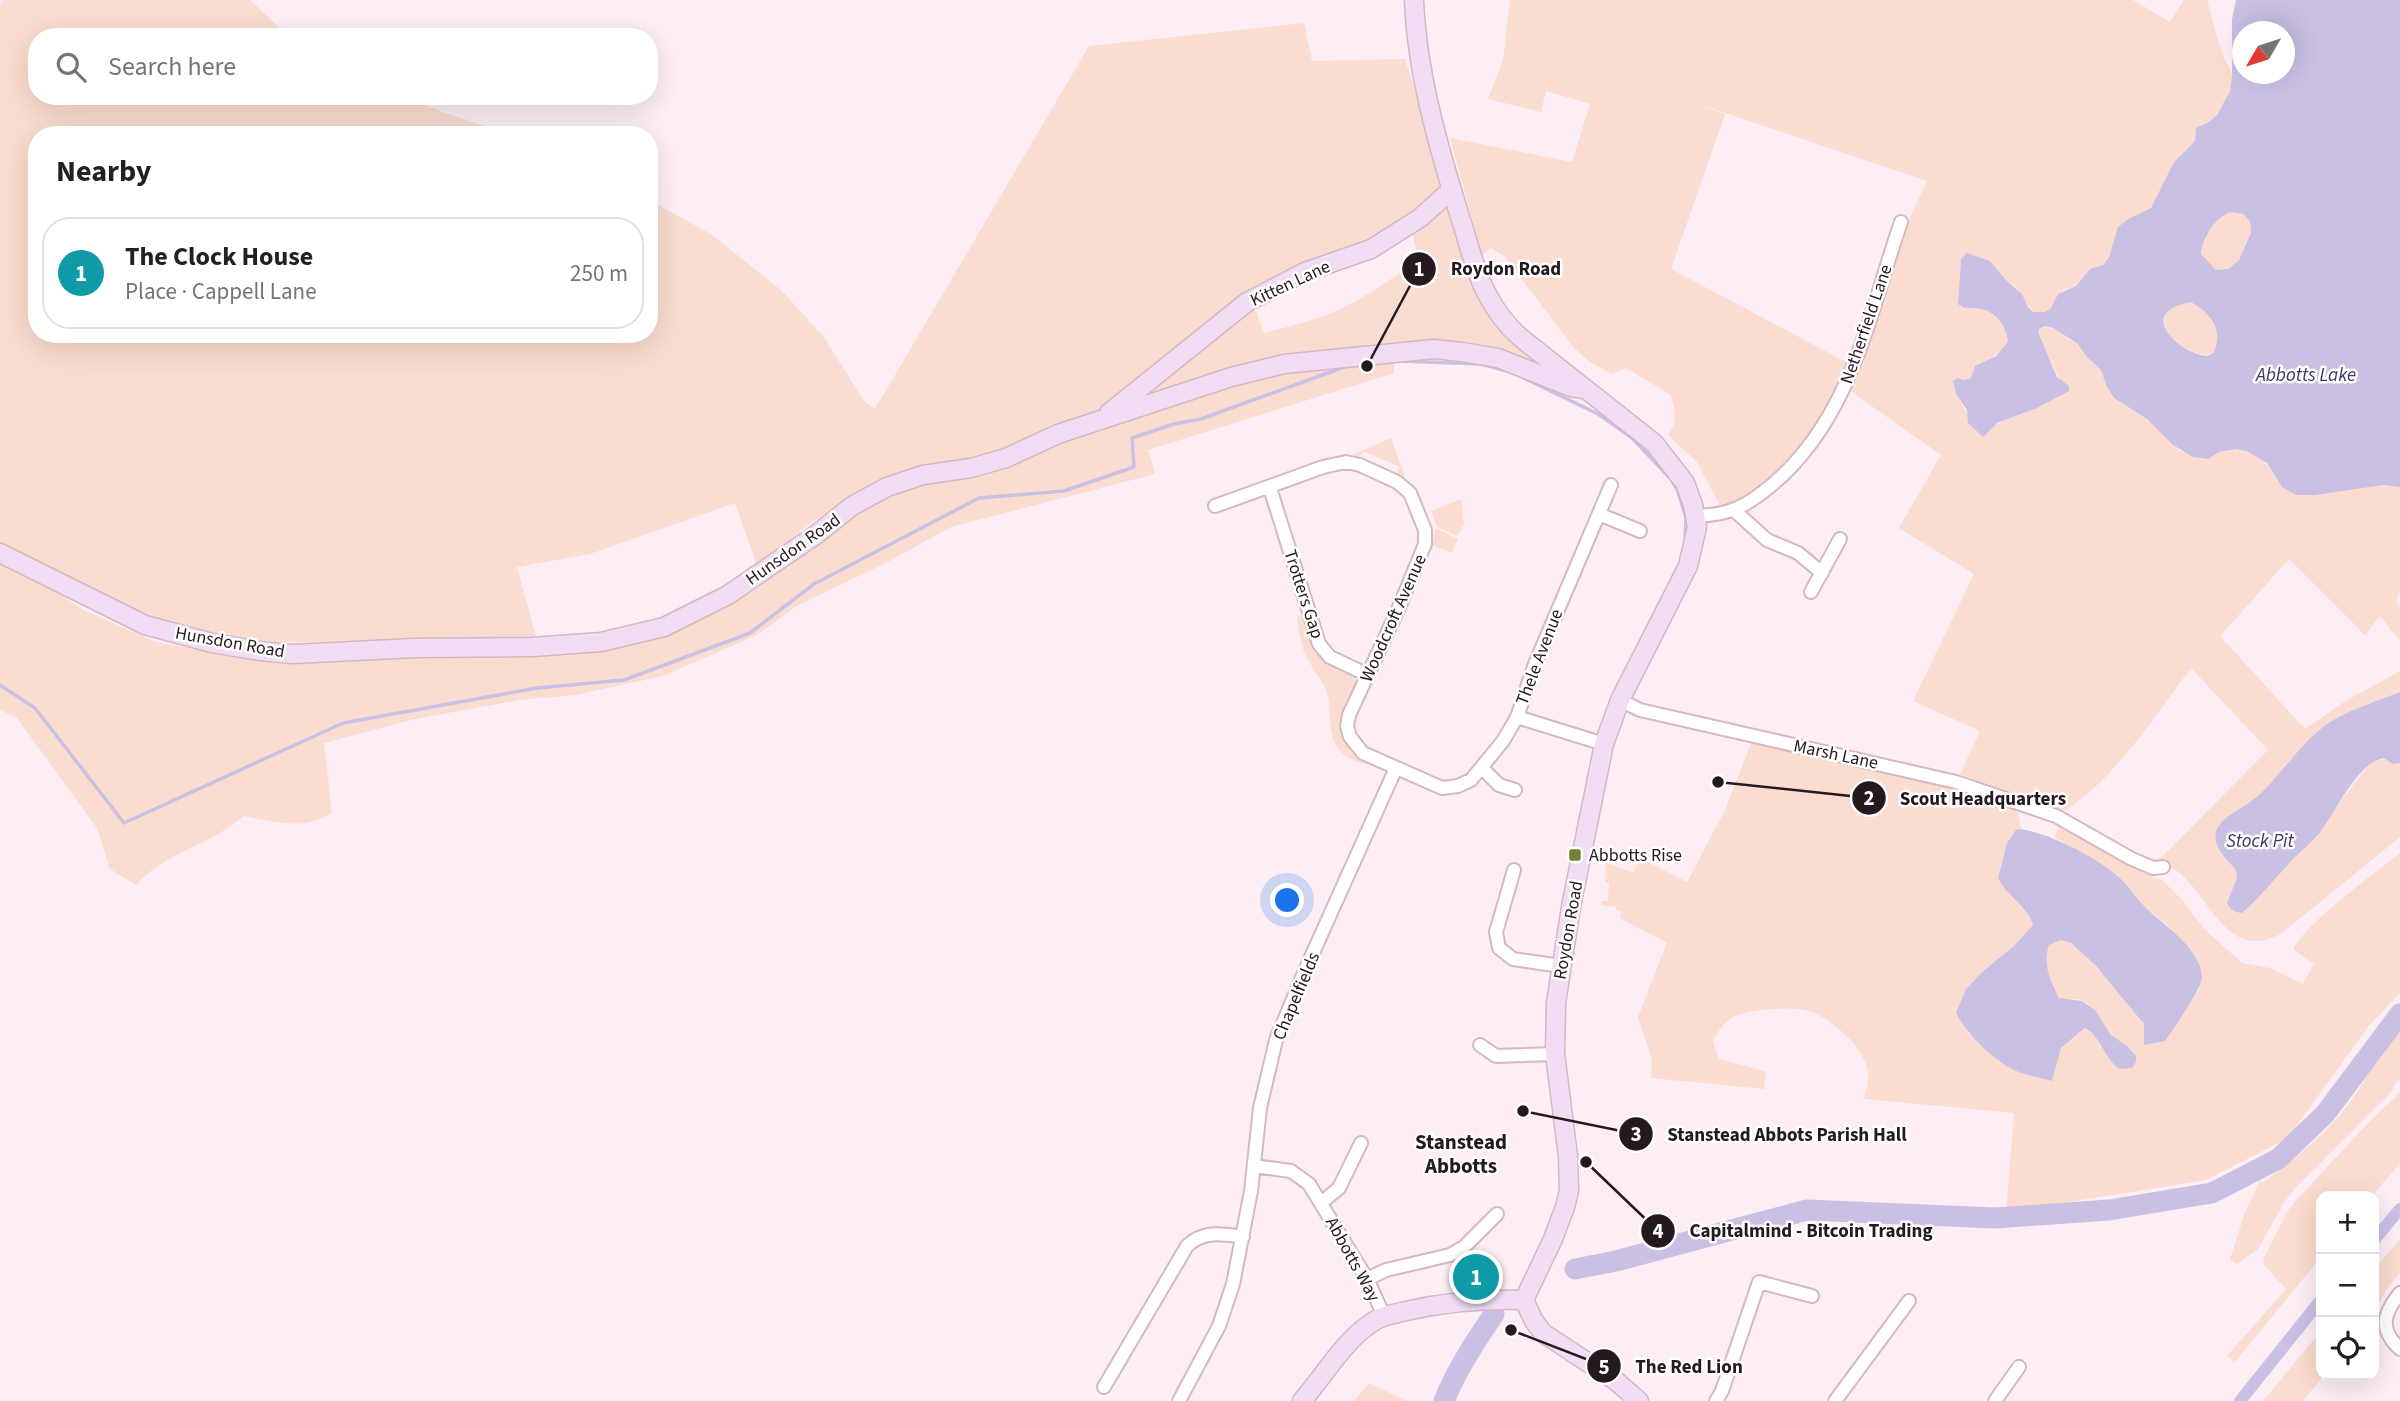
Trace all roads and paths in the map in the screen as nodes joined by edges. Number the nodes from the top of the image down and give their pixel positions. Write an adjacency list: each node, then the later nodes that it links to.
1 (1414, 0): 2 (main road, Roydon Road)
2 (1451, 190): 4 (main road, Roydon Road); 5 (main road, Kitten Lane)
3 (1901, 222): 9 (street, Netherfield Lane)
4 (1584, 389): 5 (main road, Hunsdon Road); 11 (main road, Roydon Road)
5 (1105, 418): 14 (main road, Hunsdon Road)
6 (1611, 485): 10 (street, Thele Avenue)
7 (1270, 488): 8 (street, Woodcroft Avenue); 17 (street, Trotters Gap); 17 (street, Woodcroft Avenue)
8 (1216, 506)
9 (1735, 510): 11 (street, Netherfield Lane); 15 (street)
10 (1599, 514): 12 (street); 19 (street, Thele Avenue)
11 (1696, 516): 18 (main road, Roydon Road)
12 (1640, 531)
13 (1840, 539): 15 (street)
14 (0, 553)
15 (1822, 573): 16 (street)
16 (1811, 592)
17 (1368, 675): 21 (street, Woodcroft Avenue)
18 (1620, 700): 20 (main road, Roydon Road); 24 (street, Marsh Lane)
19 (1517, 717): 20 (street, Thele Avenue); 22 (street, Woodcroft Avenue)
20 (1604, 744): 26 (main road, Roydon Road)
21 (1396, 768): 22 (street, Woodcroft Avenue); 30 (street, Chapelfields)
22 (1482, 768): 23 (street)
23 (1515, 790)
24 (2163, 867)
25 (1514, 870): 26 (street)
26 (1561, 966): 28 (main road, Roydon Road)
27 (1480, 1045): 28 (street)
28 (1555, 1054): 37 (main road, Roydon Road)
29 (1361, 1143): 31 (street, Abbotts Way)
30 (1254, 1166): 31 (street, Abbotts Way); 33 (street, Chapelfields)
31 (1321, 1203): 34 (street, Abbotts Way)
32 (1497, 1214): 34 (street)
33 (1244, 1237): 42 (street); 43 (street, Chapelfields)
34 (1367, 1279): 39 (street, Abbotts Way)
35 (2400, 1293): 40 (street)
36 (1812, 1296): 46 (street)
37 (1524, 1300): 39 (main road); 45 (main road)
38 (1909, 1301): 47 (street)
39 (1384, 1316): 44 (main road)
40 (2400, 1349)
41 (2019, 1367): 48 (street)
42 (1104, 1388)
43 (1179, 1401)
44 (1302, 1401)
45 (1639, 1401)
46 (1716, 1401)
47 (1835, 1401)
48 (1994, 1401)

